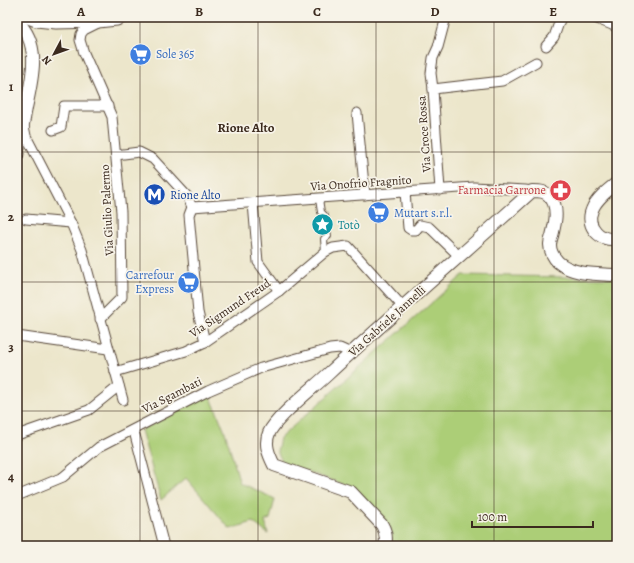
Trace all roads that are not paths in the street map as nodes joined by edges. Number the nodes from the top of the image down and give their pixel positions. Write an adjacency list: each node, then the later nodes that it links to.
1 (22, 17): 7 (street)
2 (125, 17): 7 (street)
3 (446, 17): 11 (street)
4 (561, 17): 9 (street)
5 (592, 17): 8 (street)
6 (17, 21): 14 (main road)
7 (98, 23): 12 (street, Via Giulio Palermo)
8 (617, 27)
9 (546, 46)
10 (536, 62): 11 (street, Via Croce Rossa)
11 (433, 89): 19 (street, Via Croce Rossa)
12 (108, 106): 15 (street); 16 (street, Via Giulio Palermo)
13 (357, 113): 22 (street)
14 (23, 123): 17 (main road); 27 (street)
15 (53, 130)
16 (116, 155): 25 (street); 34 (street, Via Giulio Palermo)
17 (17, 156)
18 (617, 183): 28 (main road)
19 (440, 190): 20 (street, Via Onofrio Fragnito); 21 (street, Via Onofrio Fragnito)
20 (532, 191): 30 (main road, Via Gabriele Jannelli); 31 (main road)
21 (405, 192): 22 (street, Via Onofrio Fragnito); 30 (street)
22 (365, 195): 23 (street, Via Onofrio Fragnito)
23 (319, 198): 24 (street, Via Onofrio Fragnito); 29 (street)
24 (253, 203): 25 (street, Via Onofrio Fragnito); 32 (street)
25 (192, 207): 36 (street)
26 (26, 219): 27 (street)
27 (71, 223): 34 (street)
28 (617, 238)
29 (325, 252): 32 (street, Via Sigmund Freud); 33 (street)
30 (459, 256): 33 (main road, Via Gabriele Jannelli)
31 (617, 275)
32 (279, 291): 36 (street, Via Sigmund Freud)
33 (403, 307): 38 (main road, Via Gabriele Jannelli)
34 (100, 319): 37 (street)
35 (17, 336): 37 (street)
36 (205, 342): 39 (street, Via Sigmund Freud)
37 (108, 349): 39 (street)
38 (351, 353): 44 (street, Via Sgambati); 46 (main road, Via Gabriele Jannelli)
39 (115, 372): 40 (street)
40 (119, 386): 41 (street); 42 (street)
41 (123, 400)
42 (17, 435)
43 (135, 435): 45 (street)
44 (17, 496)
45 (164, 546)
46 (385, 546)

